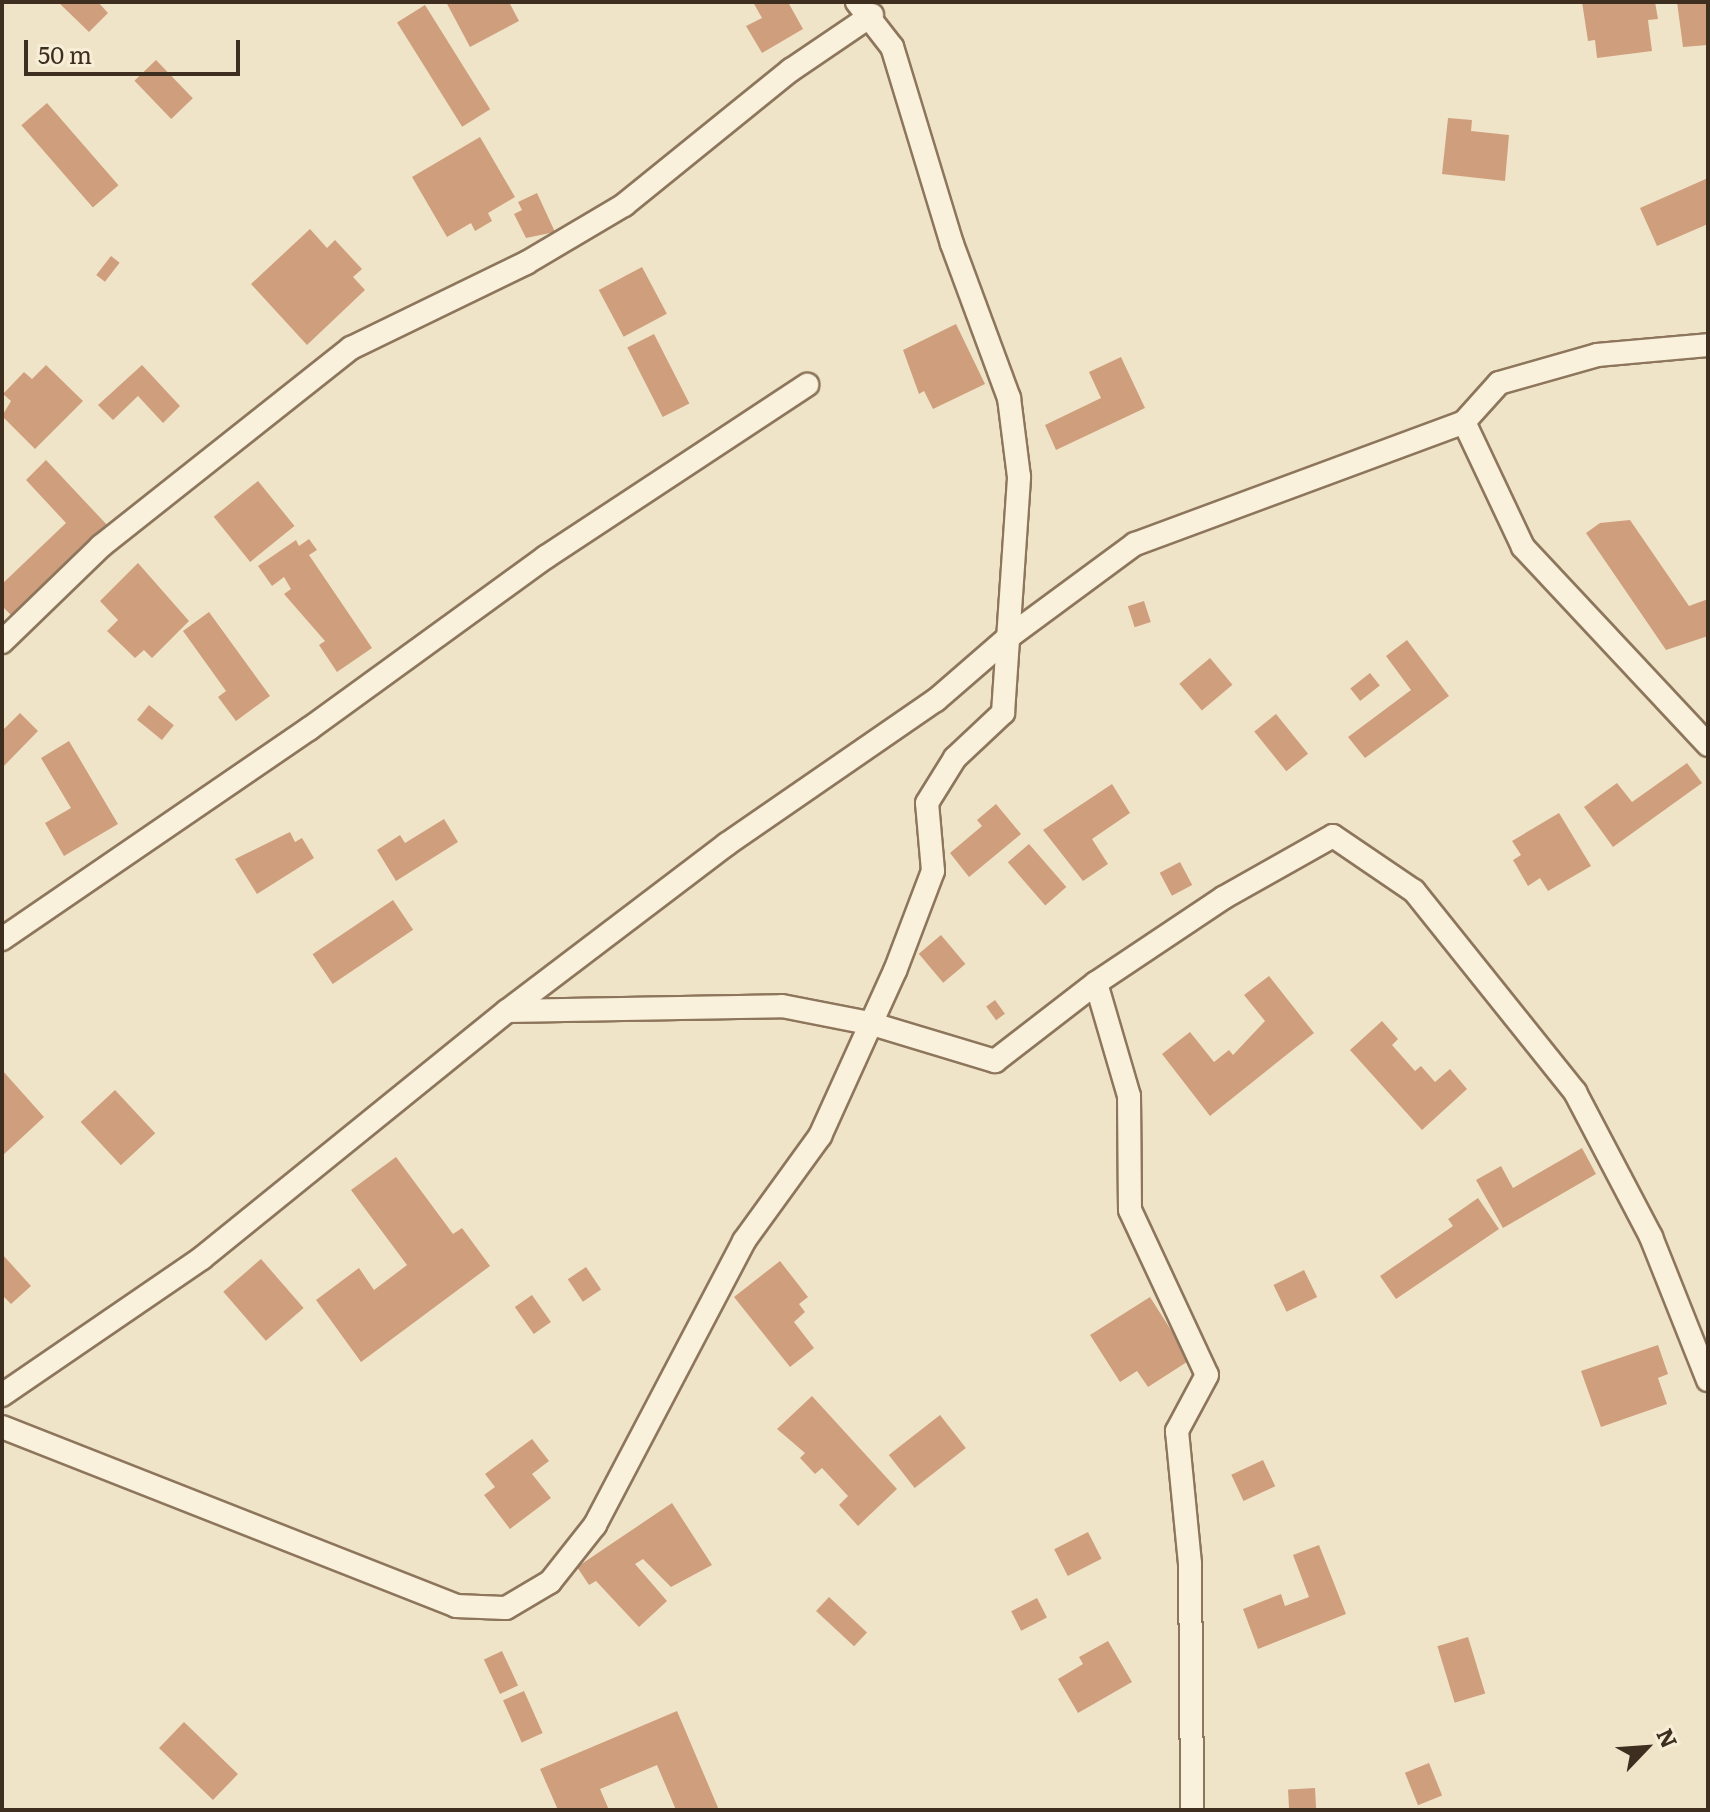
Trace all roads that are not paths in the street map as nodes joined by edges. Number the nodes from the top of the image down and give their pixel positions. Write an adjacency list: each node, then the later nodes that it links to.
1 (865, 9): 5 (street); 6 (street)
2 (1708, 345): 4 (street)
3 (807, 385): 8 (street)
4 (1464, 422): 5 (street); 7 (street)
5 (1010, 636): 10 (street); 11 (street)
6 (2, 642)
7 (1708, 745)
8 (2, 939)
9 (1096, 983): 11 (street); 12 (street); 15 (street)
10 (507, 1011): 11 (street); 13 (street)
11 (869, 1023): 14 (street)
12 (1708, 1380)
13 (2, 1395)
14 (2, 1427)
15 (1192, 1810)

